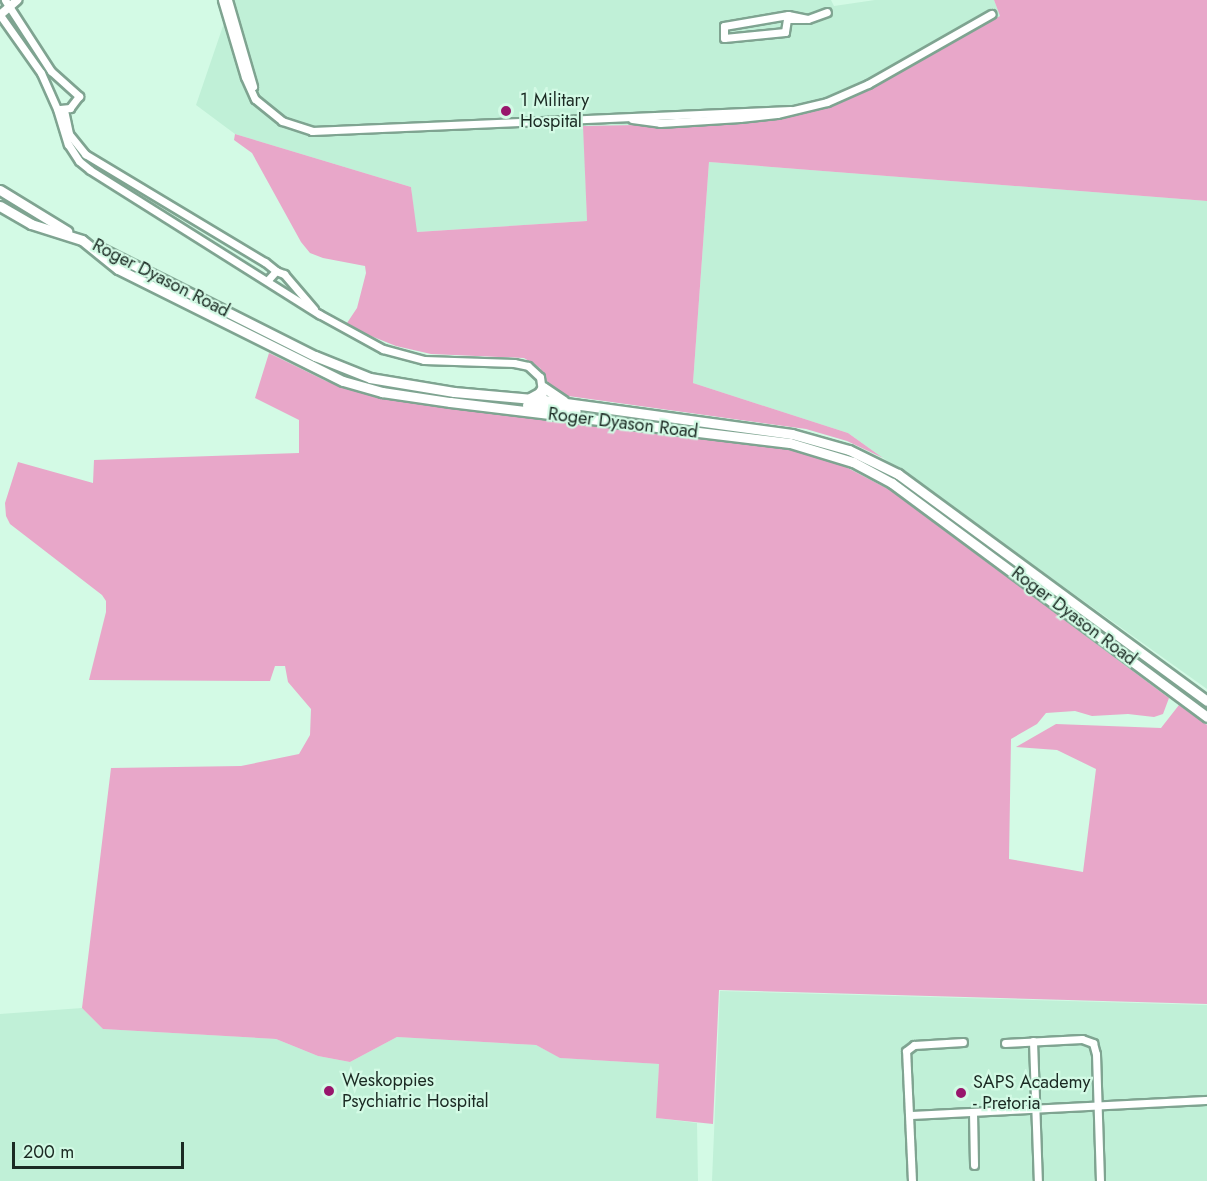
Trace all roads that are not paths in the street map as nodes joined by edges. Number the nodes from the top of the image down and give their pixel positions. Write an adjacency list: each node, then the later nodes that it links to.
1 (17, 0): 4 (street)
2 (222, 0): 10 (street)
3 (228, 0): 10 (street)
4 (7, 3): 7 (street); 9 (street)
5 (827, 12): 8 (street)
6 (991, 14): 10 (street)
7 (0, 15): 9 (street)
8 (806, 19): 8 (street)
9 (61, 110): 11 (street); 12 (street)
10 (268, 112)
11 (85, 154): 12 (street); 15 (street)
12 (79, 161): 16 (street)
13 (0, 190): 19 (main road, Roger Dyason Road)
14 (0, 207): 20 (main road, Roger Dyason Road)
15 (276, 271): 16 (street); 17 (street)
16 (267, 281): 17 (street)
17 (319, 314): 18 (street)
18 (543, 387): 19 (main road); 21 (street); 22 (main road)
19 (522, 398): 21 (main road, Roger Dyason Road)
20 (450, 402): 21 (main road); 23 (main road, Roger Dyason Road)
21 (544, 403): 22 (main road, Roger Dyason Road); 23 (main road)
22 (568, 403): 24 (main road, Roger Dyason Road)
23 (691, 430): 25 (main road, Roger Dyason Road)
24 (987, 538): 25 (main road); 26 (main road, Roger Dyason Road)
25 (981, 547): 27 (main road, Roger Dyason Road)
26 (1207, 701)
27 (1207, 717)
28 (1032, 1041): 30 (street); 32 (street); 33 (street)
29 (963, 1042): 35 (street)
30 (1005, 1042)
31 (1207, 1100): 32 (street)
32 (1097, 1106): 33 (street); 39 (street)
33 (1036, 1109): 34 (street); 38 (street)
34 (973, 1112): 35 (street); 36 (street)
35 (910, 1115): 37 (street)
36 (974, 1165)
37 (912, 1181)
38 (1038, 1181)
39 (1100, 1181)

